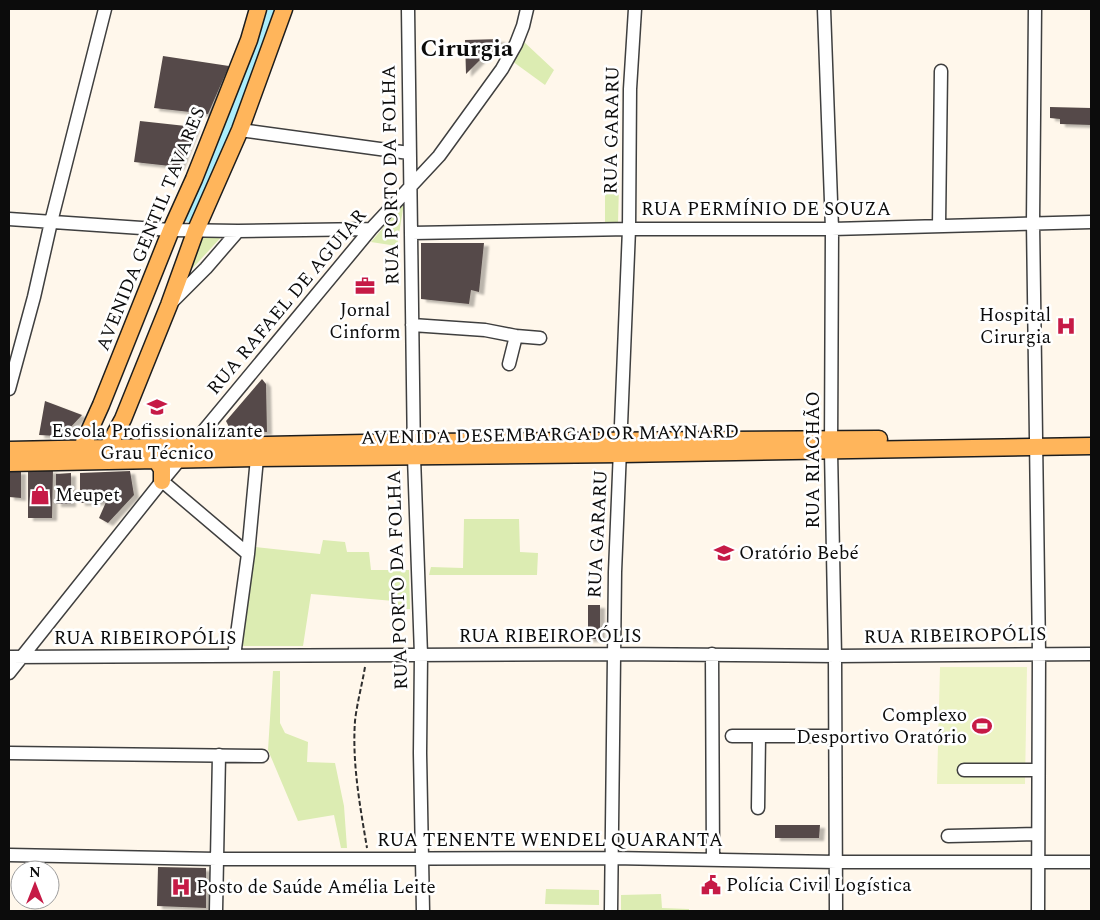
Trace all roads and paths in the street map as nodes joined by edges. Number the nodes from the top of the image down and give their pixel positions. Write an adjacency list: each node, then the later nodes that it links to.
1 (105, 9): 14 (street)
2 (258, 9): 21 (main road, AVENIDA GENTIL TAVARES)
3 (284, 9): 10 (main road)
4 (408, 9): 11 (street, RUA PORTO DA FOLHA)
5 (527, 9): 12 (street, RUA RAFAEL DE AGUIAR)
6 (635, 9): 19 (street, RUA GARARU)
7 (824, 9): 20 (street, RUA RIACHÃO)
8 (1035, 9): 15 (street)
9 (941, 71): 17 (street)
10 (240, 130): 11 (street); 22 (main road)
11 (409, 154): 12 (street, RUA PORTO DA FOLHA)
12 (410, 187): 18 (street, RUA RAFAEL DE AGUIAR); 24 (street, RUA PORTO DA FOLHA)
13 (9, 219): 14 (street)
14 (51, 222): 21 (street); 30 (street)
15 (1033, 222): 16 (street, RUA PERMÍNIO DE SOUZA); 17 (street, RUA PERMÍNIO DE SOUZA); 33 (street)
16 (1091, 222)
17 (939, 225): 20 (street, RUA PERMÍNIO DE SOUZA)
18 (371, 229): 23 (street); 36 (street, RUA RAFAEL DE AGUIAR)
19 (629, 229): 20 (street, RUA PERMÍNIO DE SOUZA); 24 (street, RUA PERMÍNIO DE SOUZA); 38 (street, RUA GARARU)
20 (832, 229): 34 (street, RUA RIACHÃO)
21 (173, 230): 22 (street); 42 (main road, AVENIDA GENTIL TAVARES)
22 (194, 230): 23 (street); 25 (main road)
23 (238, 231): 25 (street)
24 (412, 233): 26 (street, RUA PORTO DA FOLHA)
25 (169, 305): 31 (main road)
26 (412, 325): 27 (street); 40 (street, RUA PORTO DA FOLHA)
27 (516, 336): 28 (street); 29 (street)
28 (540, 338)
29 (509, 364)
30 (9, 389)
31 (123, 419): 37 (main road); 41 (main road)
32 (1091, 436): 33 (main road, AVENIDA DESEMBARGADOR MAYNARD)
33 (1035, 442): 34 (main road, AVENIDA DESEMBARGADOR MAYNARD); 35 (main road, AVENIDA DESEMBARGADOR MAYNARD); 51 (street)
34 (832, 445): 38 (main road, AVENIDA DESEMBARGADOR MAYNARD); 56 (street, RUA RIACHÃO)
35 (1091, 446)
36 (191, 447): 37 (main road, AVENIDA DESEMBARGADOR MAYNARD); 40 (main road, AVENIDA DESEMBARGADOR MAYNARD); 45 (street, RUA RAFAEL DE AGUIAR)
37 (142, 448): 41 (main road, AVENIDA DESEMBARGADOR MAYNARD)
38 (621, 448): 40 (main road, AVENIDA DESEMBARGADOR MAYNARD); 49 (street, RUA GARARU)
39 (9, 450): 42 (main road, AVENIDA DESEMBARGADOR MAYNARD)
40 (414, 450): 43 (main road, AVENIDA DESEMBARGADOR MAYNARD); 54 (street, RUA PORTO DA FOLHA)
41 (104, 454): 42 (main road, AVENIDA DESEMBARGADOR MAYNARD); 44 (main road, AVENIDA DESEMBARGADOR MAYNARD)
42 (79, 455): 46 (main road, AVENIDA DESEMBARGADOR MAYNARD)
43 (256, 458): 45 (main road, AVENIDA DESEMBARGADOR MAYNARD); 48 (street)
44 (156, 460): 45 (main road, AVENIDA DESEMBARGADOR MAYNARD); 47 (main road)
45 (179, 460): 47 (street, RUA RAFAEL DE AGUIAR)
46 (9, 463)
47 (162, 481): 48 (street); 57 (street)
48 (248, 554): 55 (street)
49 (613, 654): 50 (street, RUA RIBEIROPÓLIS); 54 (street, RUA RIBEIROPÓLIS); 73 (street, RUA GARARU)
50 (712, 654): 56 (street, RUA RIBEIROPÓLIS); 76 (street)
51 (1039, 654): 52 (street, RUA RIBEIROPÓLIS); 56 (street, RUA RIBEIROPÓLIS); 67 (street)
52 (1091, 654)
53 (367, 655): 54 (street, RUA RIBEIROPÓLIS); 55 (street, RUA RIBEIROPÓLIS); 72 (path)
54 (421, 655): 75 (street, RUA PORTO DA FOLHA)
55 (234, 656): 57 (street, RUA RIBEIROPÓLIS)
56 (835, 656): 62 (street, RUA RIACHÃO)
57 (22, 657): 58 (street, RUA RIBEIROPÓLIS); 59 (street)
58 (9, 658)
59 (9, 673)
60 (732, 736): 61 (street)
61 (760, 736): 62 (street); 68 (street)
62 (834, 736): 77 (street, RUA RIACHÃO)
63 (9, 753): 64 (street)
64 (219, 755): 65 (street); 74 (street)
65 (262, 756)
66 (964, 770): 67 (street)
67 (1038, 770): 69 (street)
68 (758, 808)
69 (1037, 834): 70 (street); 78 (street)
70 (948, 836)
71 (9, 856): 74 (street, RUA TENENTE WENDEL QUARANTA)
72 (368, 858): 74 (street, RUA TENENTE WENDEL QUARANTA); 75 (street, RUA TENENTE WENDEL QUARANTA)
73 (612, 858): 75 (street, RUA TENENTE WENDEL QUARANTA); 76 (street, RUA TENENTE WENDEL QUARANTA); 82 (street, RUA GARARU)
74 (216, 859): 80 (street)
75 (422, 859): 81 (street, RUA PORTO DA FOLHA)
76 (713, 859): 77 (street, RUA TENENTE WENDEL QUARANTA)
77 (836, 862): 78 (street, RUA TENENTE WENDEL QUARANTA); 83 (street, RUA RIACHÃO)
78 (1037, 862): 79 (street, RUA TENENTE WENDEL QUARANTA); 84 (street)
79 (1091, 862)
80 (216, 911)
81 (423, 911)
82 (611, 911)
83 (836, 911)
84 (1038, 911)

